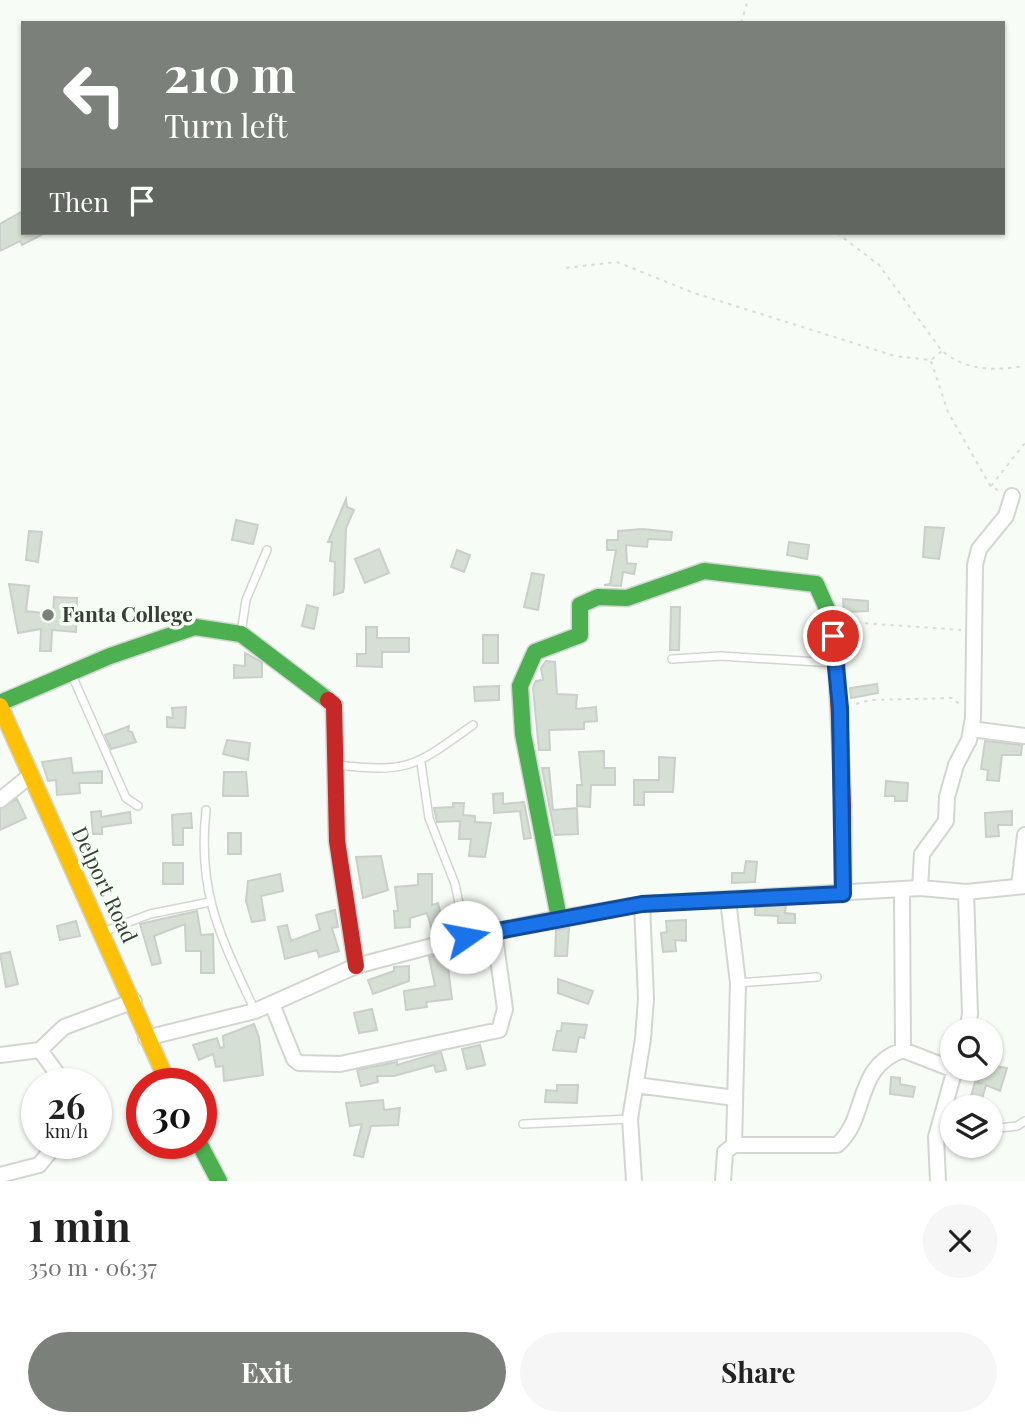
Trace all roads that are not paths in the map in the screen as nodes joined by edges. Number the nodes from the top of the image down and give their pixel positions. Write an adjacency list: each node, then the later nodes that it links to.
1 (1012, 496): 8 (street)
2 (267, 550): 3 (lane)
3 (241, 634): 6 (street); 12 (street)
4 (672, 659): 5 (lane)
5 (836, 664): 22 (street); 26 (street)
6 (70, 673): 7 (street); 15 (lane)
7 (0, 704): 13 (street, Delport Road)
8 (972, 723): 10 (street); 19 (street)
9 (473, 725): 11 (lane)
10 (1025, 736)
11 (421, 763): 12 (lane); 29 (lane)
12 (336, 765): 30 (street)
13 (31, 775): 14 (street); 28 (street, Delport Road)
14 (0, 800)
15 (138, 806)
16 (206, 810): 24 (lane)
17 (1025, 835): 18 (street)
18 (1022, 886): 21 (street)
19 (920, 888): 20 (street); 21 (street)
20 (902, 892): 22 (street); 39 (street)
21 (966, 892): 36 (street)
22 (843, 894): 23 (street)
23 (728, 900): 25 (street); 32 (street)
24 (210, 902): 28 (lane); 35 (lane)
25 (642, 904): 26 (street); 44 (street)
26 (559, 918): 27 (street)
27 (494, 930): 29 (street); 34 (street)
28 (102, 932): 33 (street, Delport Road)
29 (466, 937): 30 (street)
30 (356, 966): 34 (street)
31 (817, 977): 32 (lane)
32 (738, 984): 45 (street)
33 (134, 1001): 37 (street, Delport Road); 38 (street)
34 (272, 1004): 35 (street)
35 (255, 1011): 37 (street)
36 (969, 1018)
37 (146, 1038): 43 (street, Delport Road)
38 (40, 1050): 40 (street); 42 (street)
39 (902, 1050): 41 (street); 51 (street)
40 (0, 1055)
41 (940, 1064)
42 (53, 1068)
43 (161, 1068)
44 (636, 1084): 45 (street); 46 (street)
45 (735, 1098): 51 (street)
46 (630, 1119): 48 (lane); 56 (street)
47 (1025, 1121): 49 (lane)
48 (523, 1124)
49 (1003, 1128)
50 (940, 1133): 58 (street)
51 (734, 1145): 57 (street)
52 (44, 1159): 54 (street)
53 (207, 1159): 55 (street)
54 (8, 1176)
55 (219, 1181)
56 (634, 1181)
57 (723, 1181)
58 (938, 1181)

